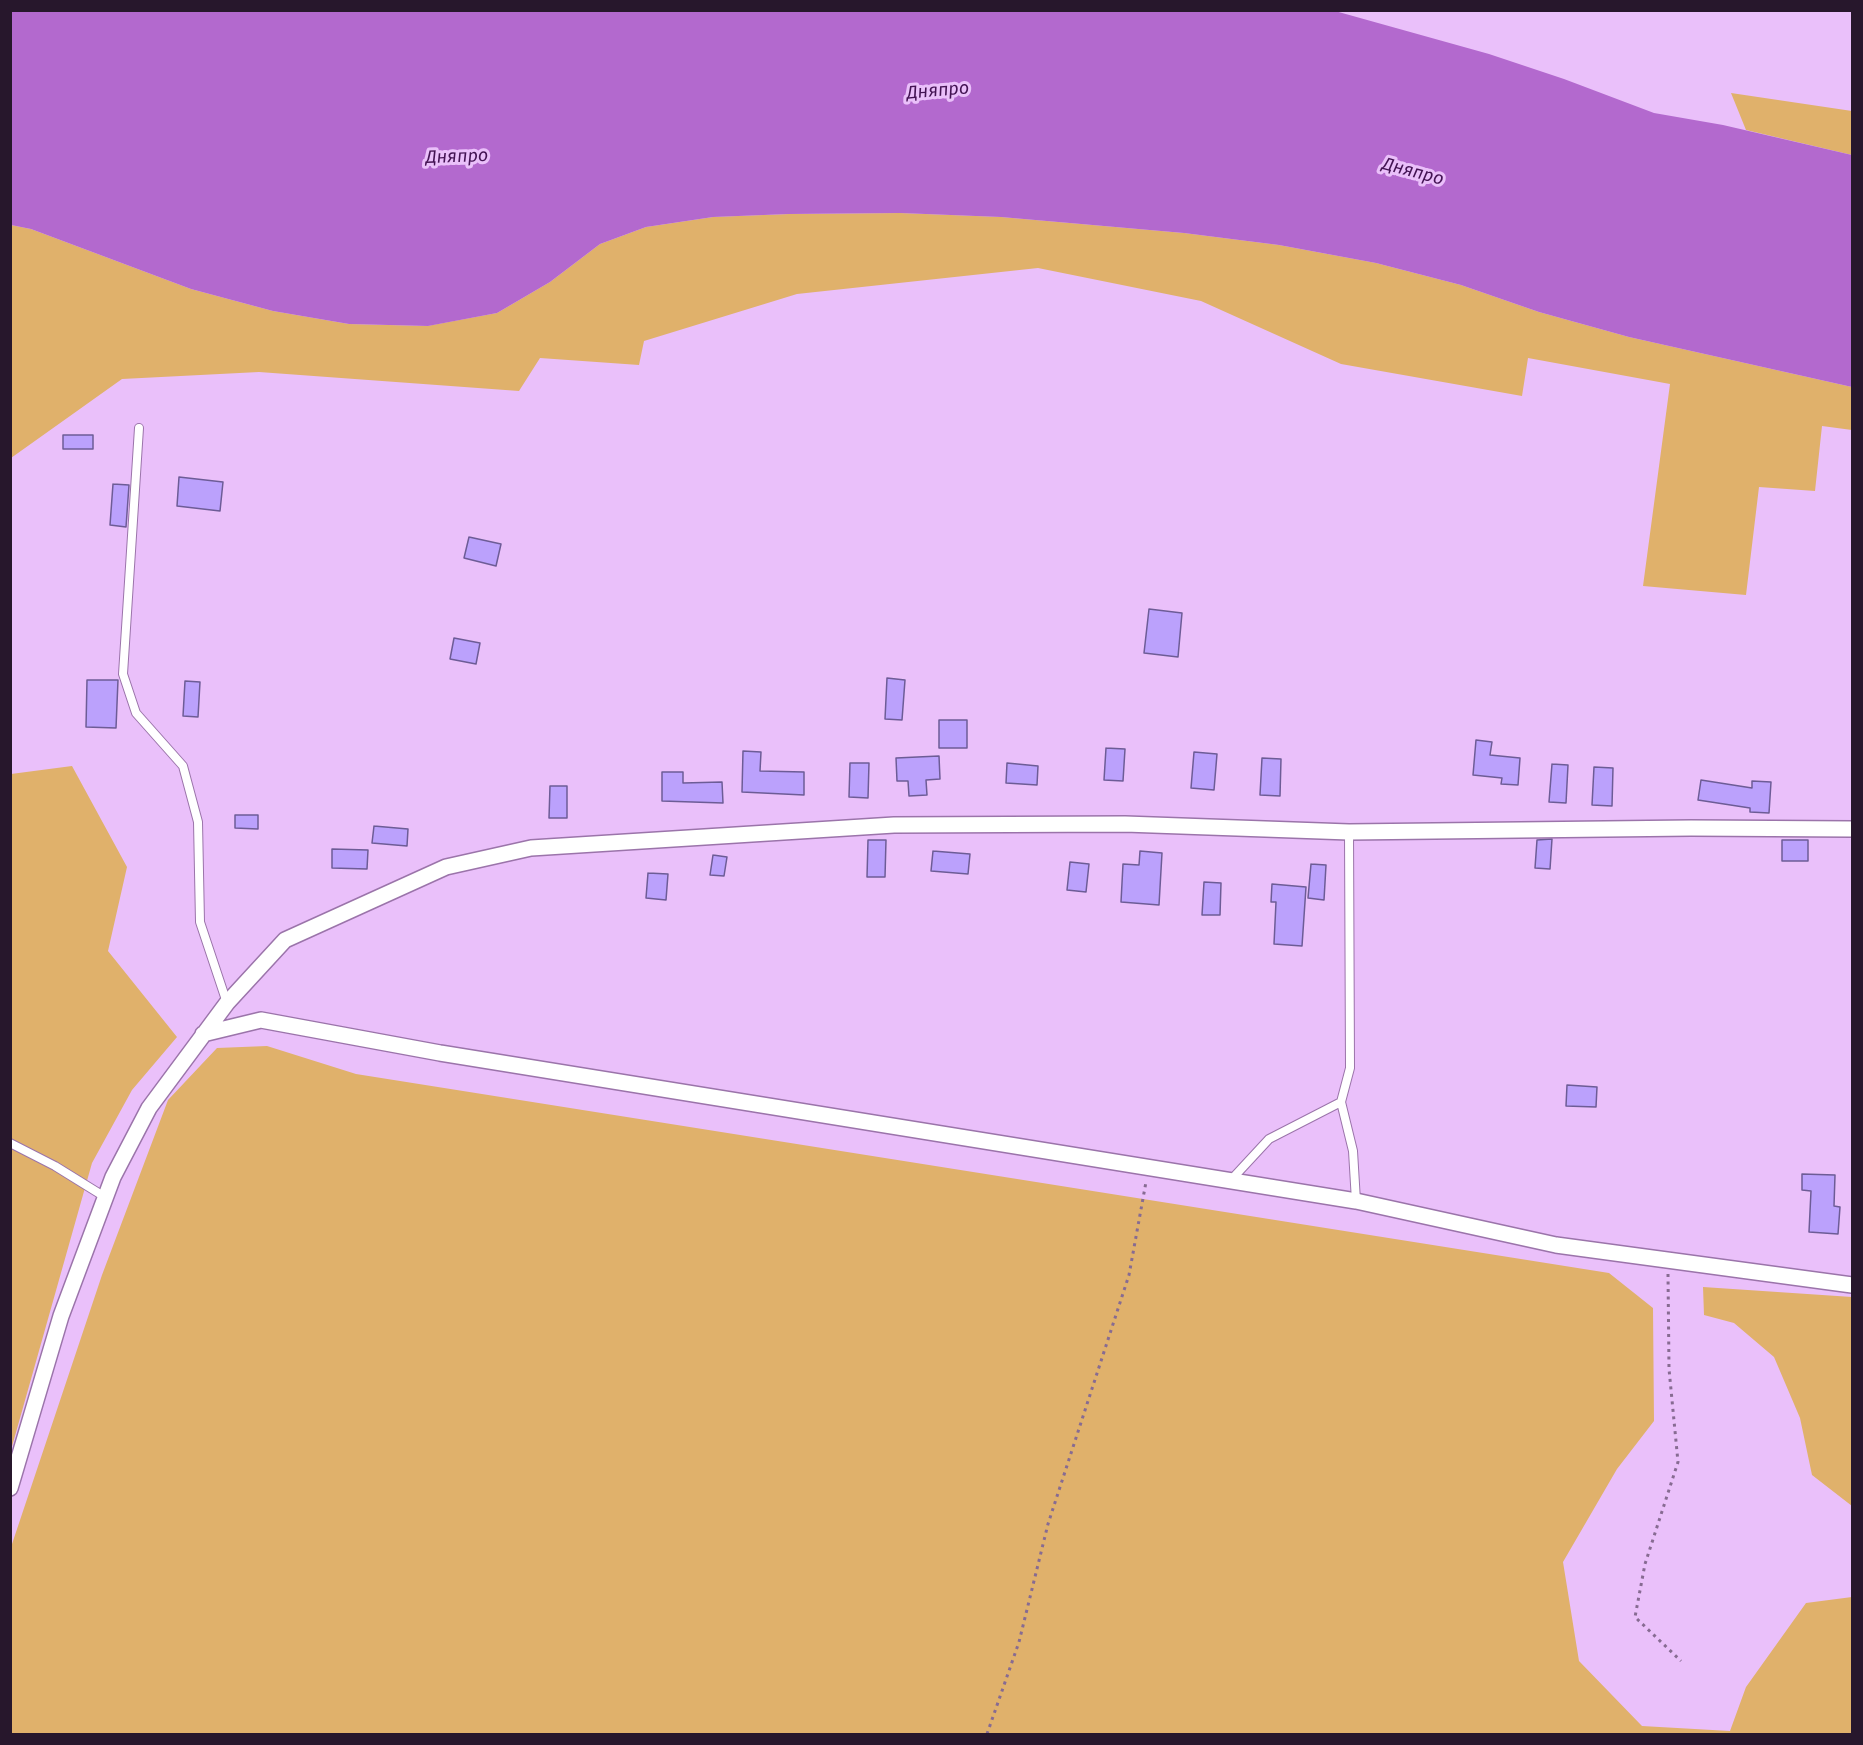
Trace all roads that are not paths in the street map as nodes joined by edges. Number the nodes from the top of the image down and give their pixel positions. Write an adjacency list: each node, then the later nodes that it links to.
1 (140, 428): 4 (lane)
2 (1852, 829): 3 (street)
3 (1349, 832): 4 (street); 6 (lane)
4 (227, 1003): 5 (street)
5 (203, 1034): 8 (street); 9 (street)
6 (1341, 1102): 8 (lane); 10 (lane)
7 (10, 1143): 9 (lane)
8 (1230, 1181): 10 (street)
9 (106, 1198): 12 (street)
10 (1356, 1201): 11 (street)
11 (1852, 1285)
12 (10, 1488)

